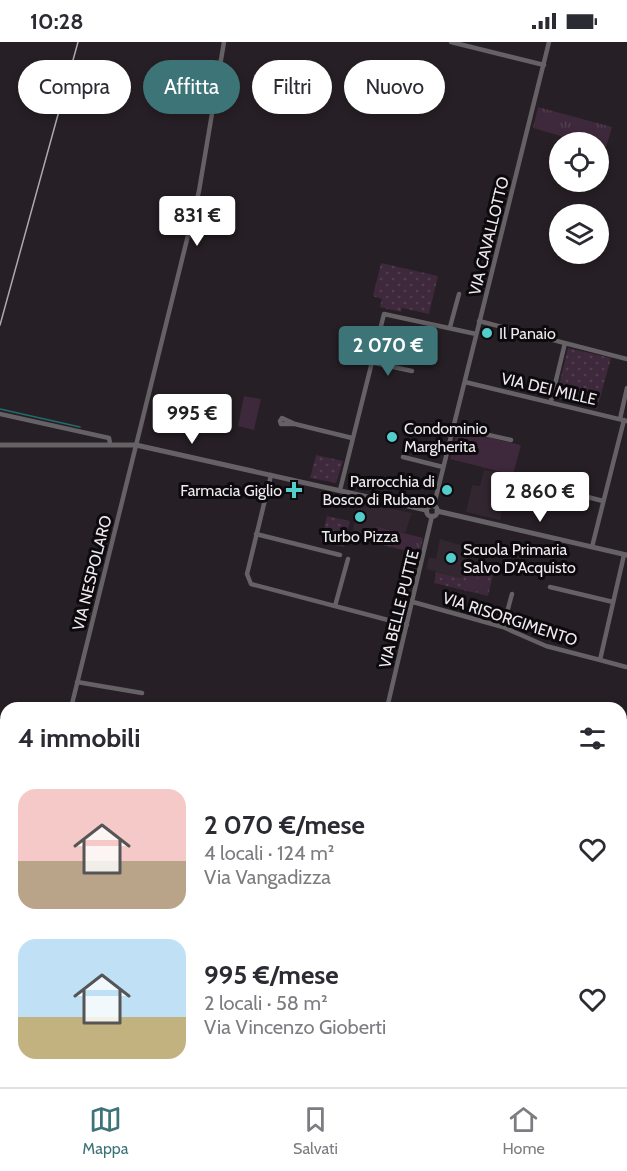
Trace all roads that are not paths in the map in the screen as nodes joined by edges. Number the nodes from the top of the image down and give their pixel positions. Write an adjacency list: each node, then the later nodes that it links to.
1 (224, 42): 26 (street, VIA NESPOLARO)
2 (451, 42): 4 (street)
3 (549, 42): 4 (street, VIA CAVALLOTTO)
4 (544, 65): 6 (street, VIA CAVALLOTTO)
5 (459, 294): 7 (street)
6 (479, 321): 8 (street, VIA CAVALLOTTO); 9 (street)
7 (450, 327): 8 (street); 11 (street)
8 (476, 334): 13 (street, VIA CAVALLOTTO)
9 (565, 343): 10 (street); 15 (street)
10 (627, 359)
11 (370, 362): 12 (street); 22 (street)
12 (412, 371)
13 (465, 382): 15 (street, VIA DEI MILLE); 20 (street, VIA CAVALLOTTO)
14 (627, 388): 17 (street)
15 (551, 401): 17 (street, VIA DEI MILLE)
16 (0, 414): 24 (street)
17 (624, 420): 32 (street)
18 (295, 424): 22 (street)
19 (418, 427): 21 (street)
20 (453, 427): 21 (street, VIA CAVALLOTTO); 23 (street)
21 (452, 435): 28 (street, VIA CAVALLOTTO)
22 (352, 438): 31 (street)
23 (511, 440)
24 (110, 443): 25 (street); 26 (street)
25 (0, 445)
26 (136, 445): 29 (street); 49 (street, VIA NESPOLARO)
27 (403, 457): 28 (street)
28 (443, 467): 34 (street, VIA CAVALLOTTO)
29 (271, 475): 31 (street); 35 (street)
30 (530, 482): 32 (street)
31 (340, 489): 33 (street)
32 (603, 501): 36 (street)
33 (426, 510): 34 (street); 34 (street)
34 (435, 511): 36 (street); 42 (street, VIA BELLE PUTTE)
35 (256, 534): 37 (street); 44 (street)
36 (592, 547): 38 (street)
37 (340, 555)
38 (625, 555): 43 (street)
39 (348, 559): 44 (street)
40 (550, 587): 43 (street)
41 (512, 594): 46 (street)
42 (413, 602): 45 (street, VIA BELLE PUTTE); 46 (street, VIA RISORGIMENTO)
43 (613, 602): 47 (street)
44 (335, 606): 45 (street)
45 (407, 625): 52 (street, VIA BELLE PUTTE)
46 (503, 627): 47 (street, VIA RISORGIMENTO)
47 (600, 660): 48 (street, VIA RISORGIMENTO)
48 (626, 667)
49 (77, 682): 50 (street); 51 (street, VIA NESPOLARO)
50 (142, 693)
51 (72, 702)
52 (388, 702)

